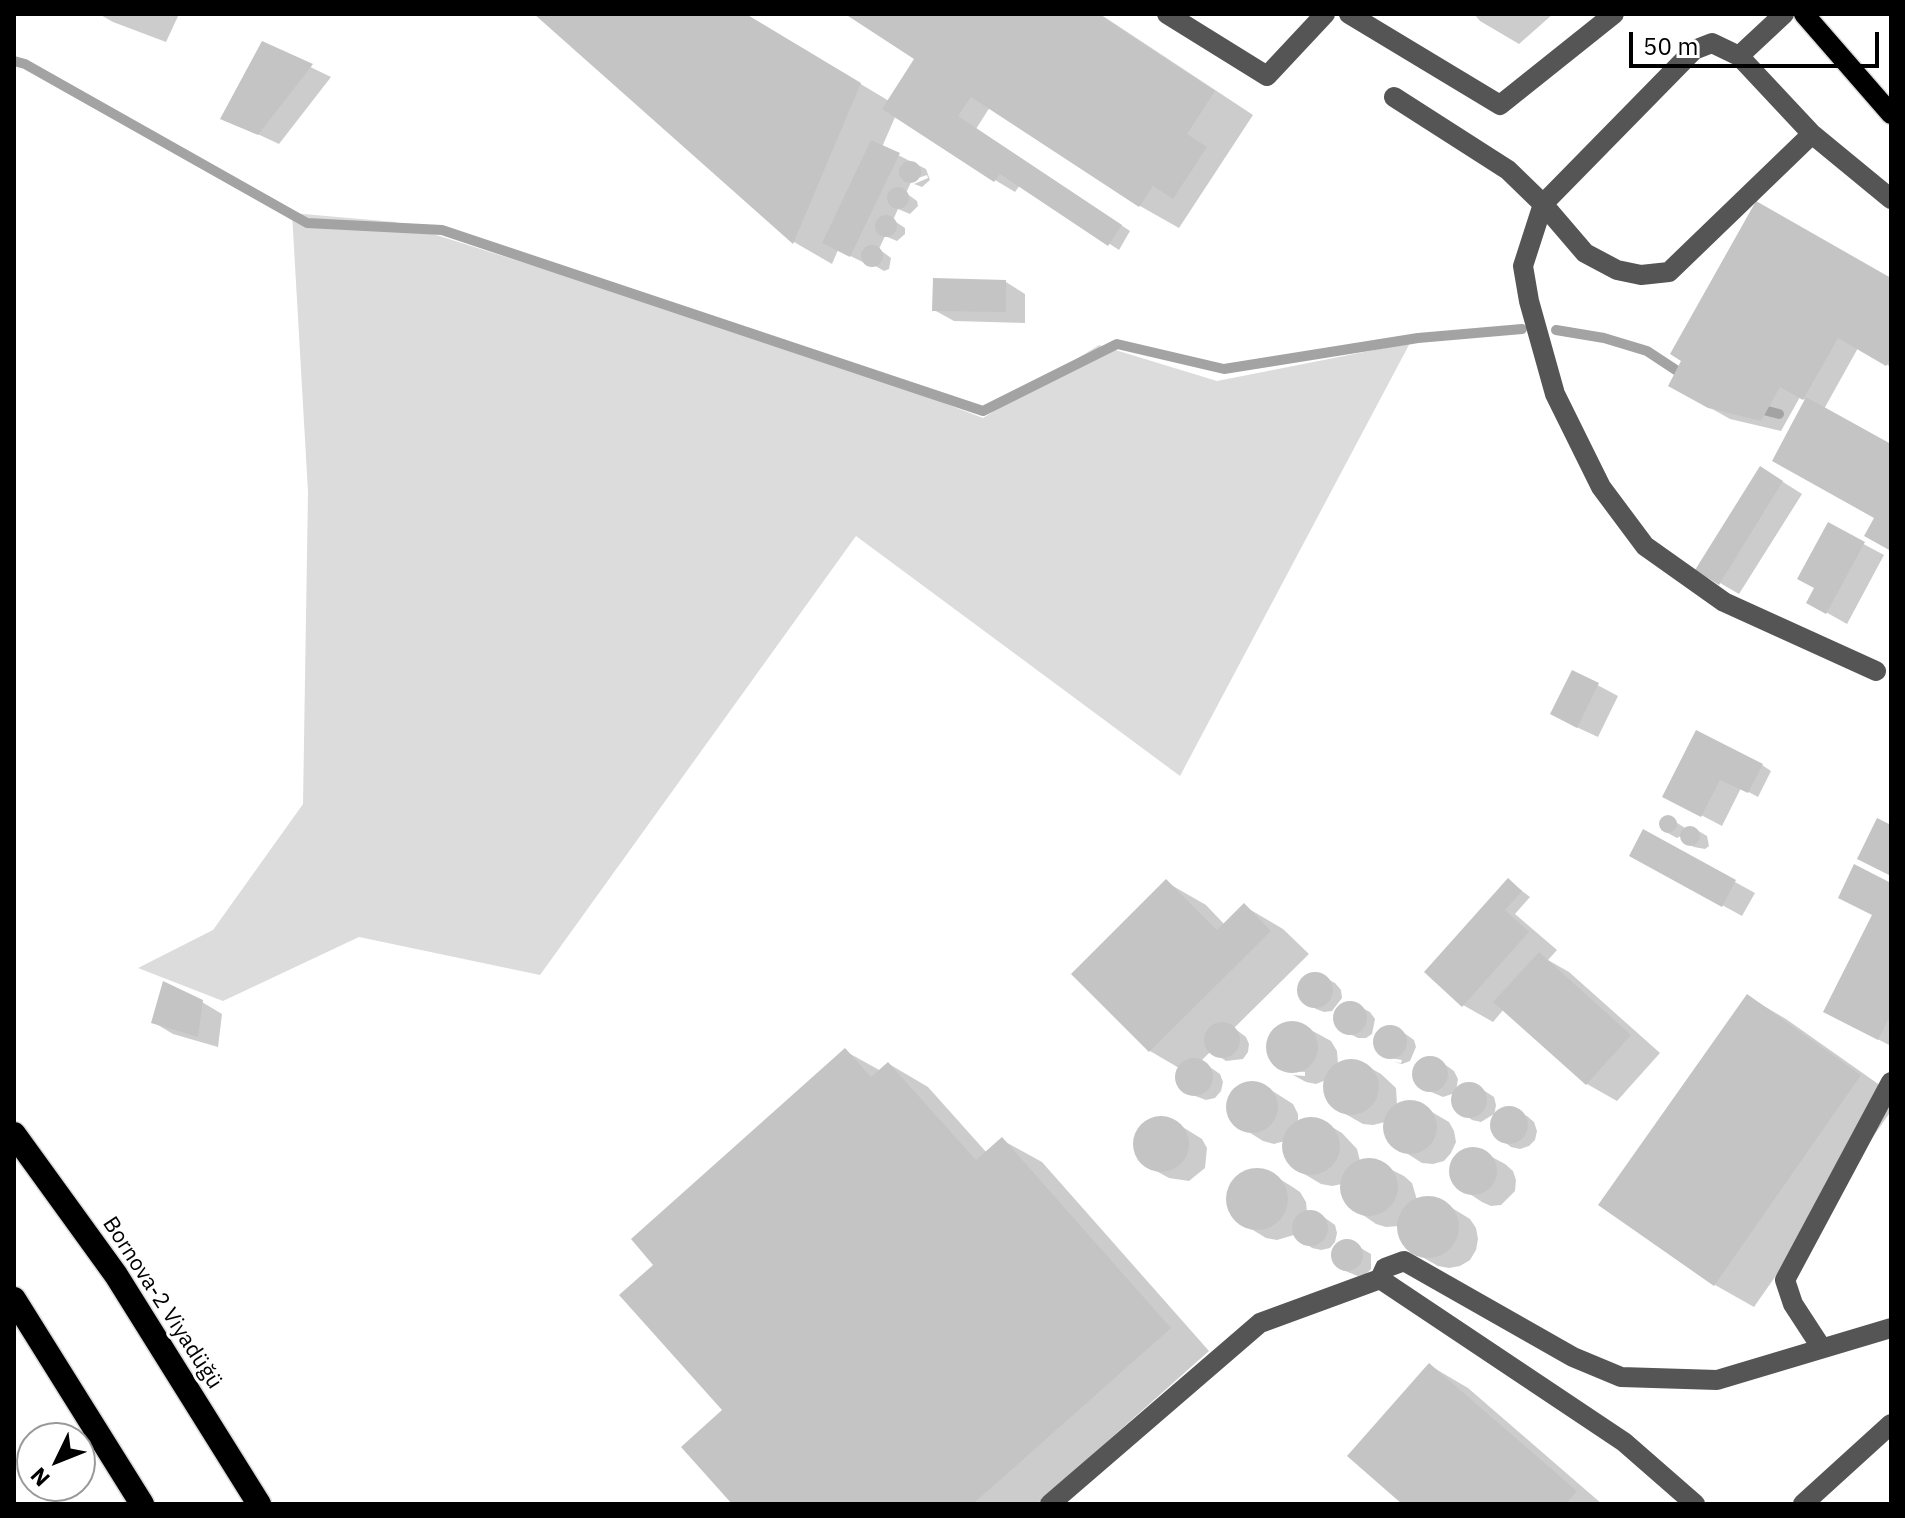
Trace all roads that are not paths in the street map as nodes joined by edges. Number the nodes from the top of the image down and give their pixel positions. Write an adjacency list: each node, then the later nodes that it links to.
1 (1167, 14): 2 (street)
2 (1325, 14)
3 (1349, 14): 4 (street)
4 (1614, 14)
5 (1784, 14): 7 (street)
6 (1804, 14): 9 (main road)
7 (1739, 56): 10 (street); 12 (street)
8 (1394, 97): 12 (street)
9 (1891, 114)
10 (1812, 134): 11 (street); 12 (street)
11 (1891, 199)
12 (1543, 204): 13 (street)
13 (1876, 671)
14 (1891, 1082): 19 (street)
15 (14, 1134): 22 (highway, Bornova-2 Viyadüğü)
16 (1380, 1279): 19 (street); 23 (street); 24 (street)
17 (14, 1299): 21 (highway)
18 (1891, 1328): 19 (street)
19 (1821, 1347)
20 (1891, 1424): 25 (street)
21 (142, 1504)
22 (259, 1504)
23 (1050, 1504)
24 (1695, 1504)
25 (1803, 1504)

